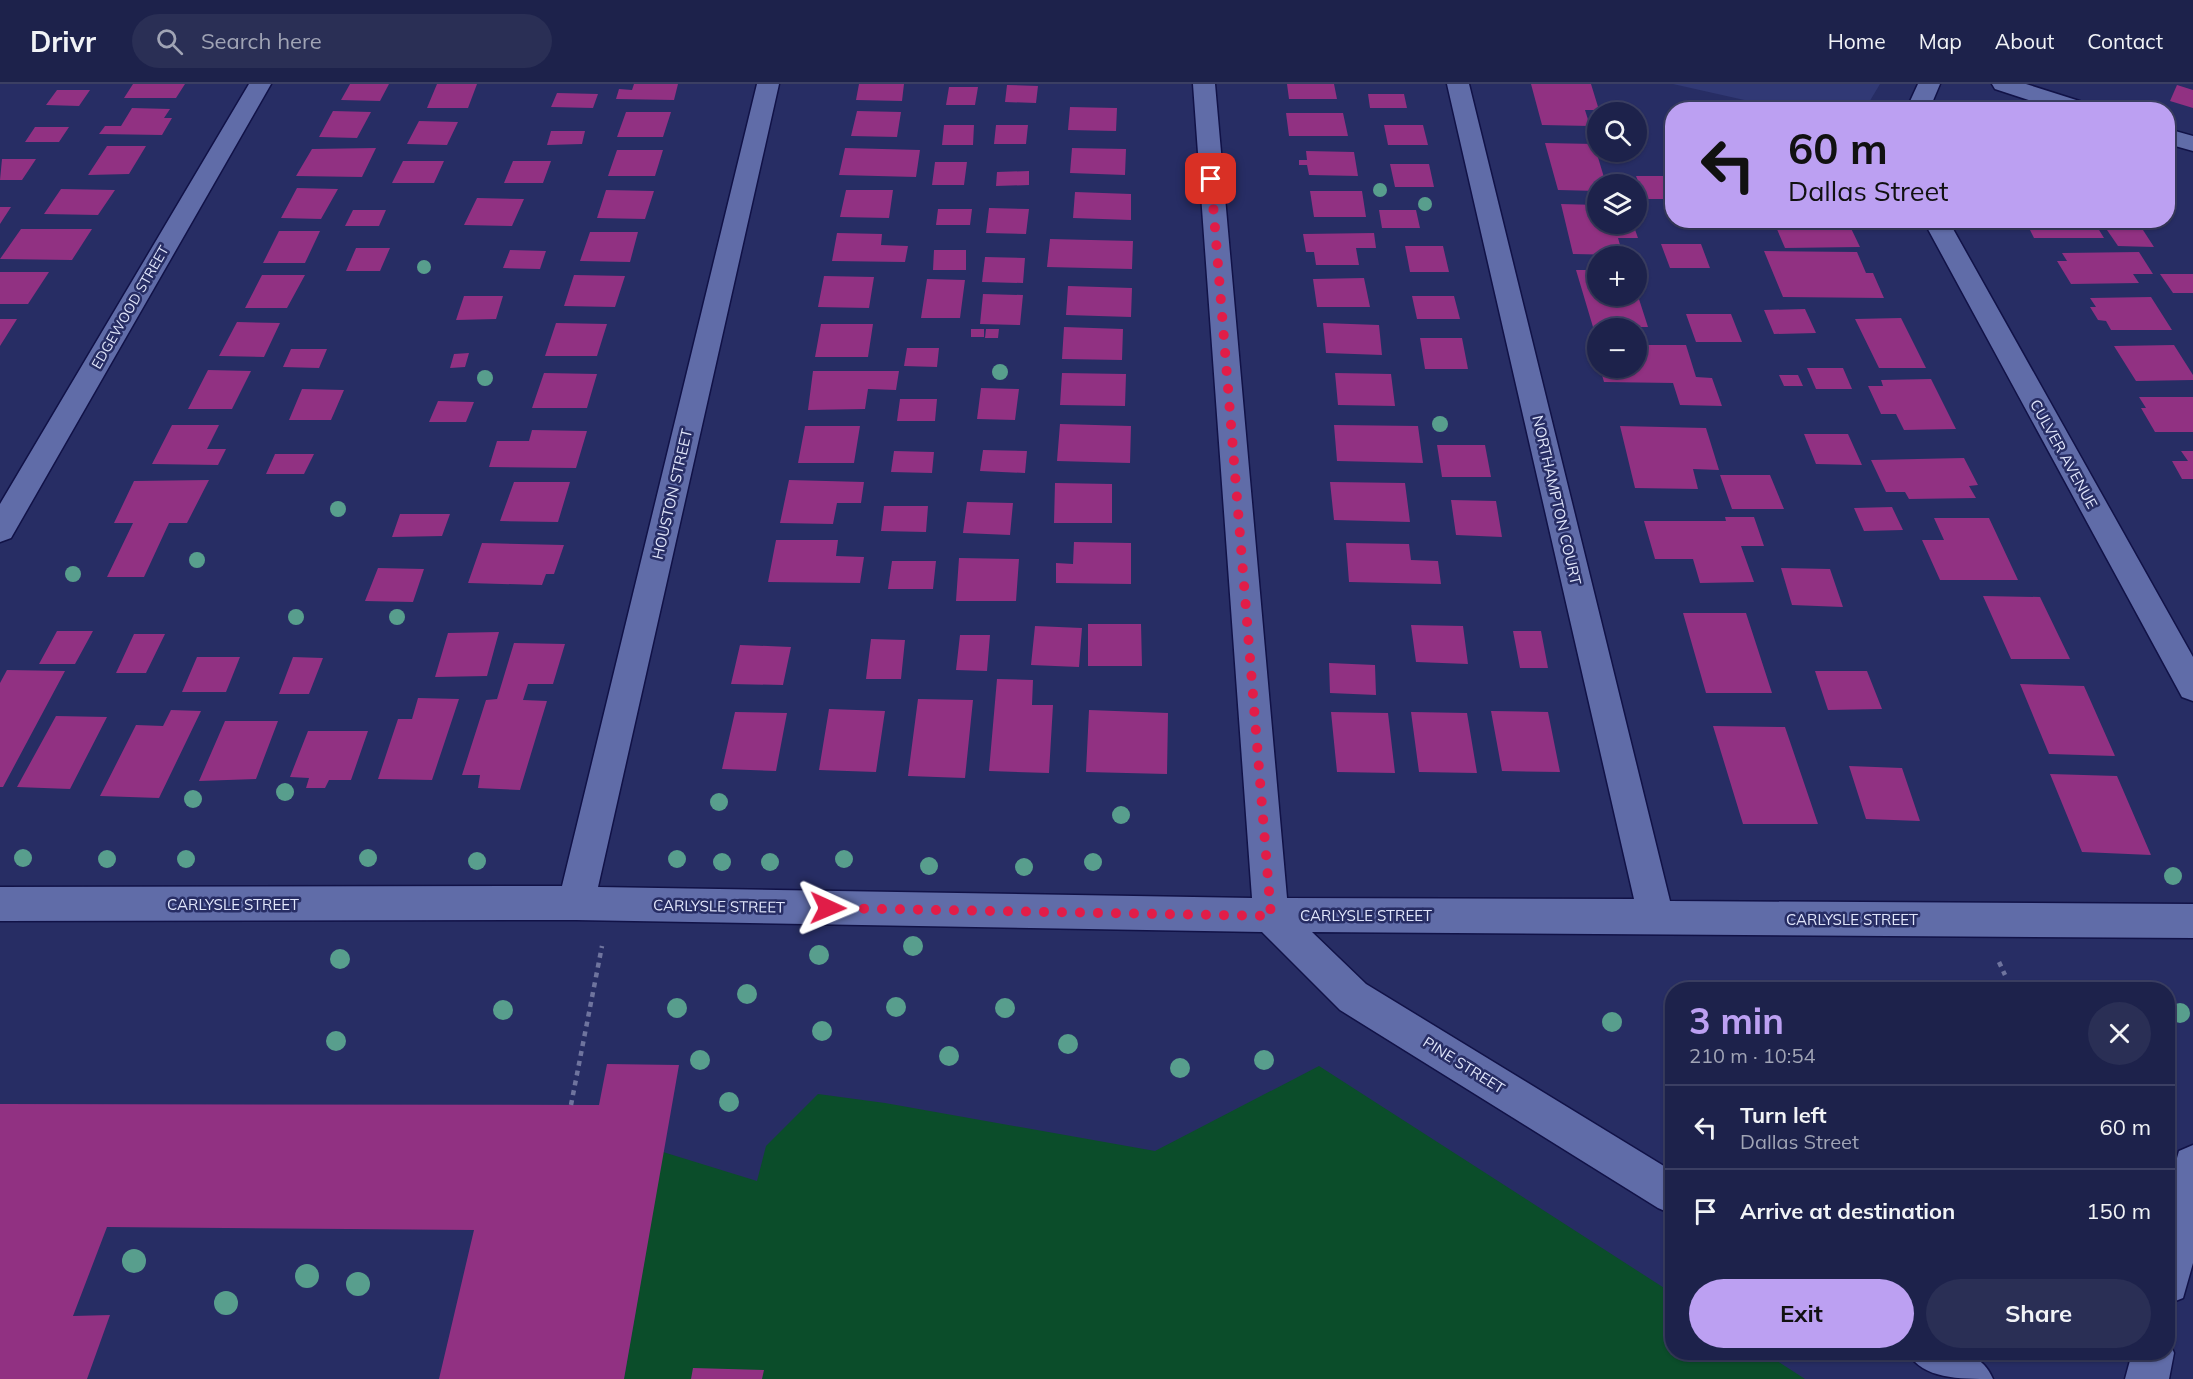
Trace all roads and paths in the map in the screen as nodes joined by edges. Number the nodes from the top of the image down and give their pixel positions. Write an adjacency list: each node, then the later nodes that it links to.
1 (260, 84): 12 (street, EDGEWOOD STREET)
2 (768, 84): 14 (street, HOUSTON STREET)
3 (1204, 84): 16 (street)
4 (1458, 84): 17 (street, NORTHAMPTON COURT)
5 (1929, 84): 7 (street)
6 (2003, 84): 8 (street)
7 (1921, 102)
8 (2059, 102)
9 (2175, 138): 10 (street)
10 (2193, 144)
11 (1939, 228): 13 (street, CULVER AVENUE)
12 (0, 530)
13 (2193, 687)
14 (576, 903): 15 (street, CARLYSLE STREET); 16 (street, CARLYSLE STREET)
15 (0, 904)
16 (1271, 916): 17 (street, CARLYSLE STREET); 22 (street, PINE STREET)
17 (1656, 916): 18 (street, CARLYSLE STREET)
18 (2193, 921)
19 (604, 937): 20 (path)
20 (571, 1105)
21 (2193, 1165): 23 (street)
22 (1665, 1190)
23 (2175, 1250)
24 (1940, 1360): 26 (street)
25 (2152, 1360): 27 (street)
26 (1971, 1379)
27 (2148, 1379)

